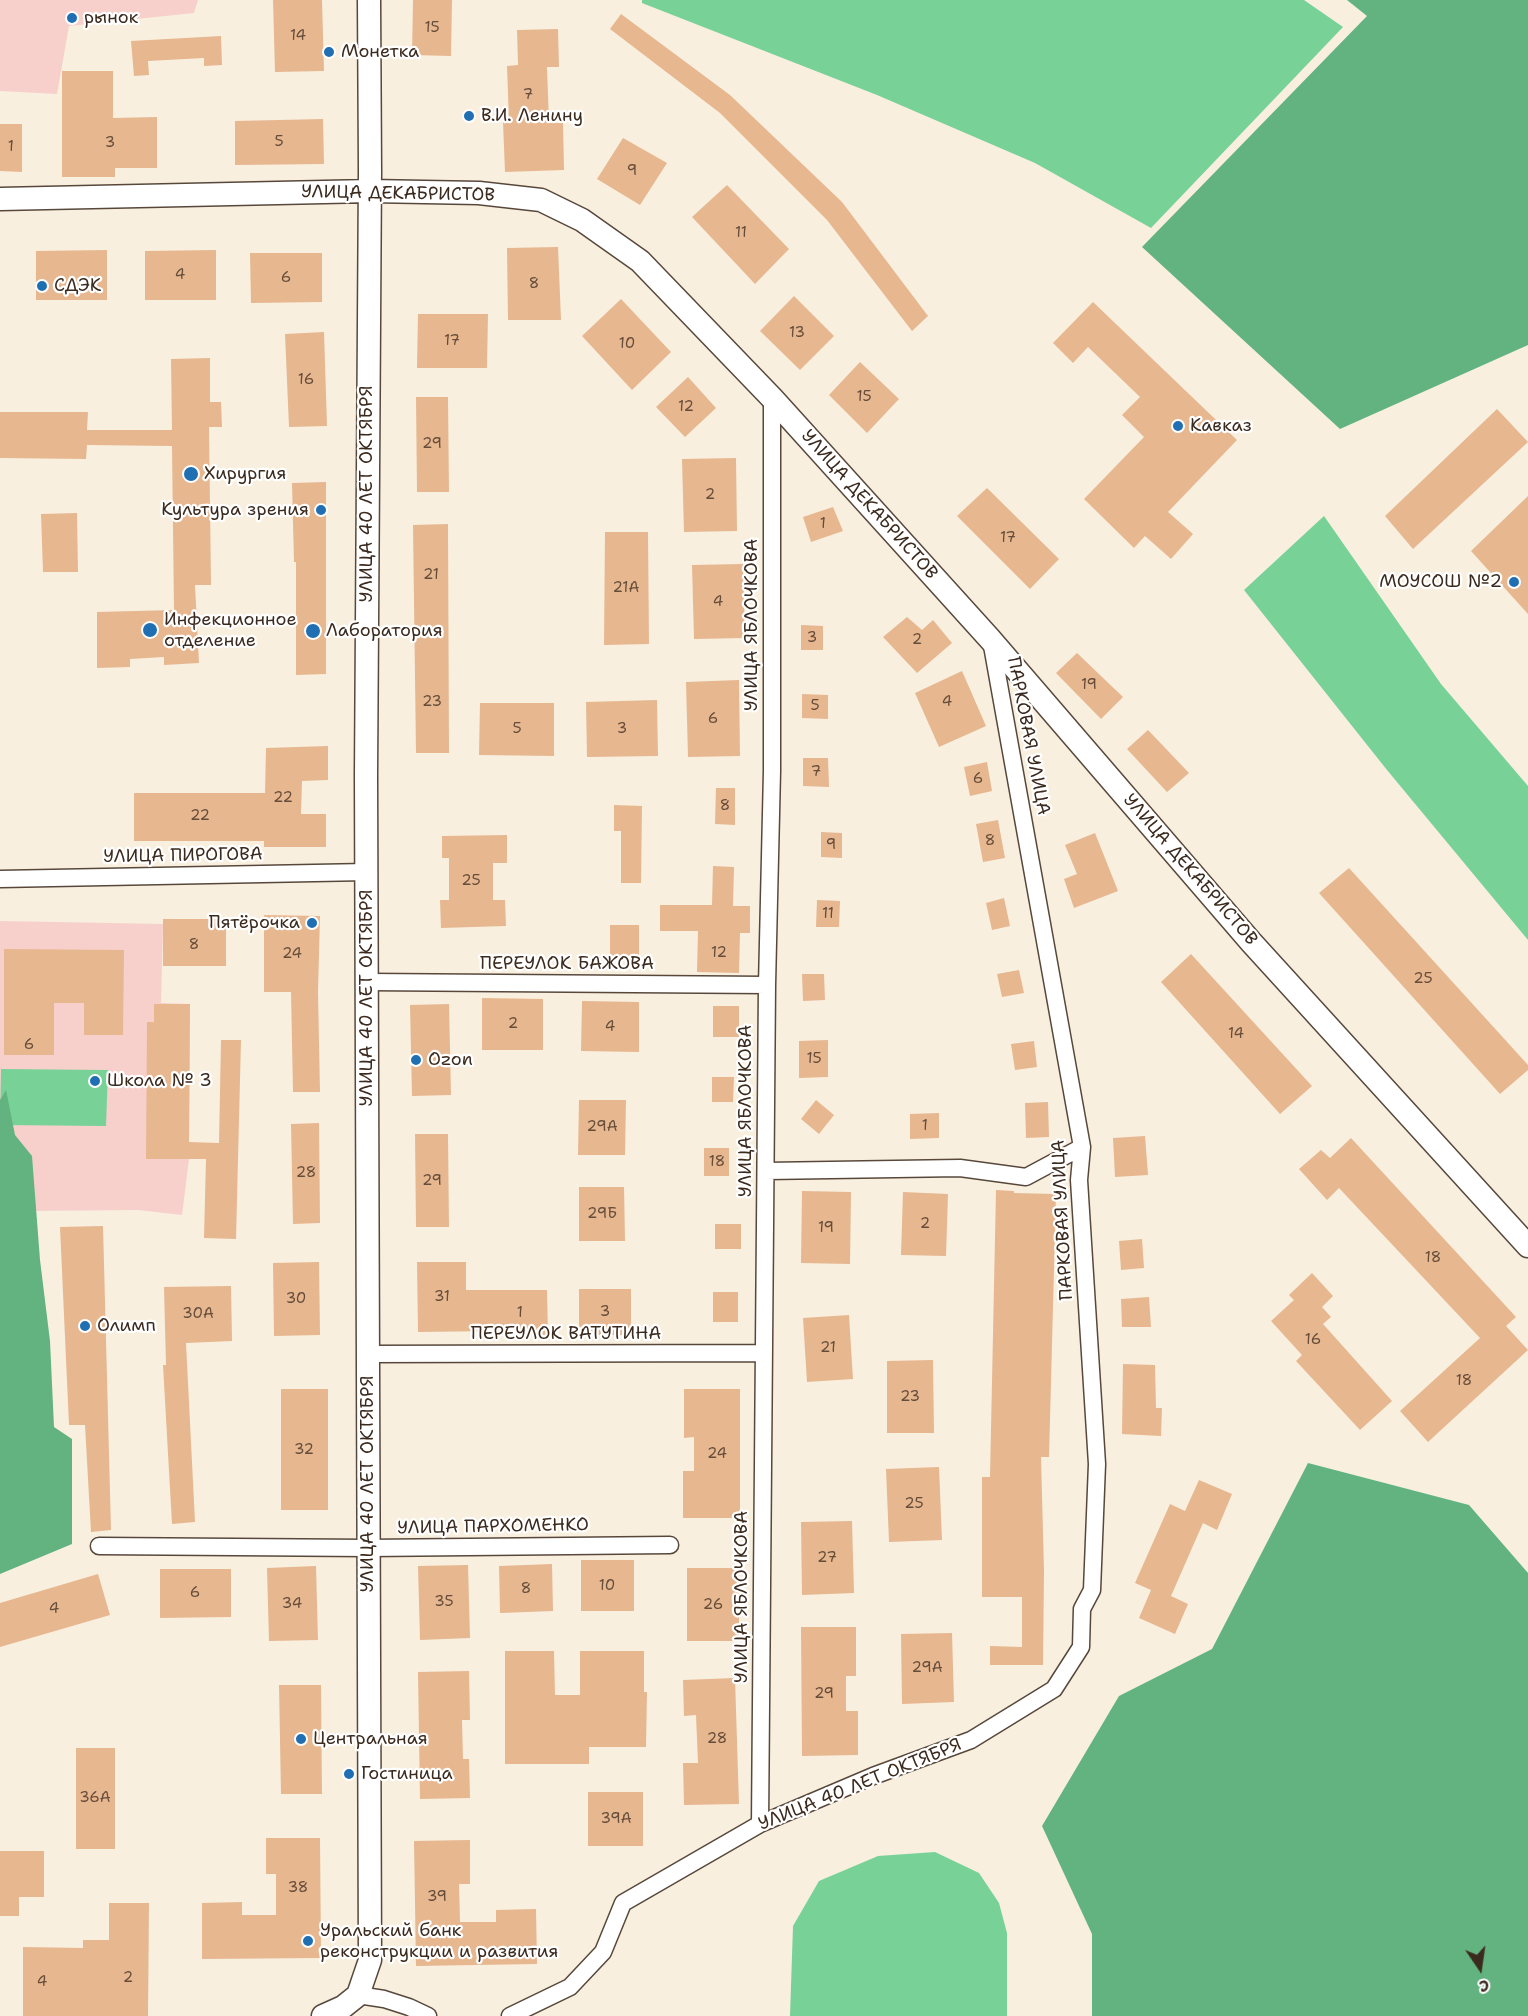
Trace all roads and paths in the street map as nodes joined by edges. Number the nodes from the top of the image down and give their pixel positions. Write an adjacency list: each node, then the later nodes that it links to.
1 (369, 0): 2 (street, УЛИЦА 40 ЛЕТ ОКТЯБРЯ)
2 (370, 191): 3 (street, УЛИЦА ДЕКАБРИСТОВ); 4 (street, УЛИЦА ДЕКАБРИСТОВ); 6 (street, УЛИЦА 40 ЛЕТ ОКТЯБРЯ)
3 (0, 199)
4 (772, 398): 5 (street, УЛИЦА ДЕКАБРИСТОВ); 9 (street, УЛИЦА ЯБЛОЧКОВА)
5 (990, 639): 10 (street, ПАРКОВАЯ УЛИЦА); 12 (street, УЛИЦА ДЕКАБРИСТОВ)
6 (367, 872): 7 (street, УЛИЦА ПИРОГОВА); 8 (street, УЛИЦА 40 ЛЕТ ОКТЯБРЯ)
7 (0, 879)
8 (367, 982): 9 (street, ПЕРЕУЛОК БАЖОВА); 14 (street, УЛИЦА 40 ЛЕТ ОКТЯБРЯ)
9 (767, 985): 11 (street, УЛИЦА ЯБЛОЧКОВА)
10 (1082, 1147): 11 (street); 18 (street, ПАРКОВАЯ УЛИЦА)
11 (765, 1171): 13 (street, УЛИЦА ЯБЛОЧКОВА)
12 (1528, 1246)
13 (764, 1353): 14 (street, ПЕРЕУЛОК ВАТУТИНА); 19 (street, УЛИЦА ЯБЛОЧКОВА)
14 (368, 1354): 17 (street, УЛИЦА 40 ЛЕТ ОКТЯБРЯ)
15 (670, 1545): 17 (street, УЛИЦА ПАРХОМЕНКО)
16 (99, 1546): 17 (street, УЛИЦА ПАРХОМЕНКО)
17 (368, 1548): 20 (street, УЛИЦА 40 ЛЕТ ОКТЯБРЯ)
18 (1054, 1689): 19 (street, УЛИЦА 40 ЛЕТ ОКТЯБРЯ)
19 (760, 1824): 23 (street, УЛИЦА 40 ЛЕТ ОКТЯБРЯ)
20 (358, 1995): 21 (street); 22 (street)
21 (323, 2016)
22 (428, 2016)
23 (510, 2016)

